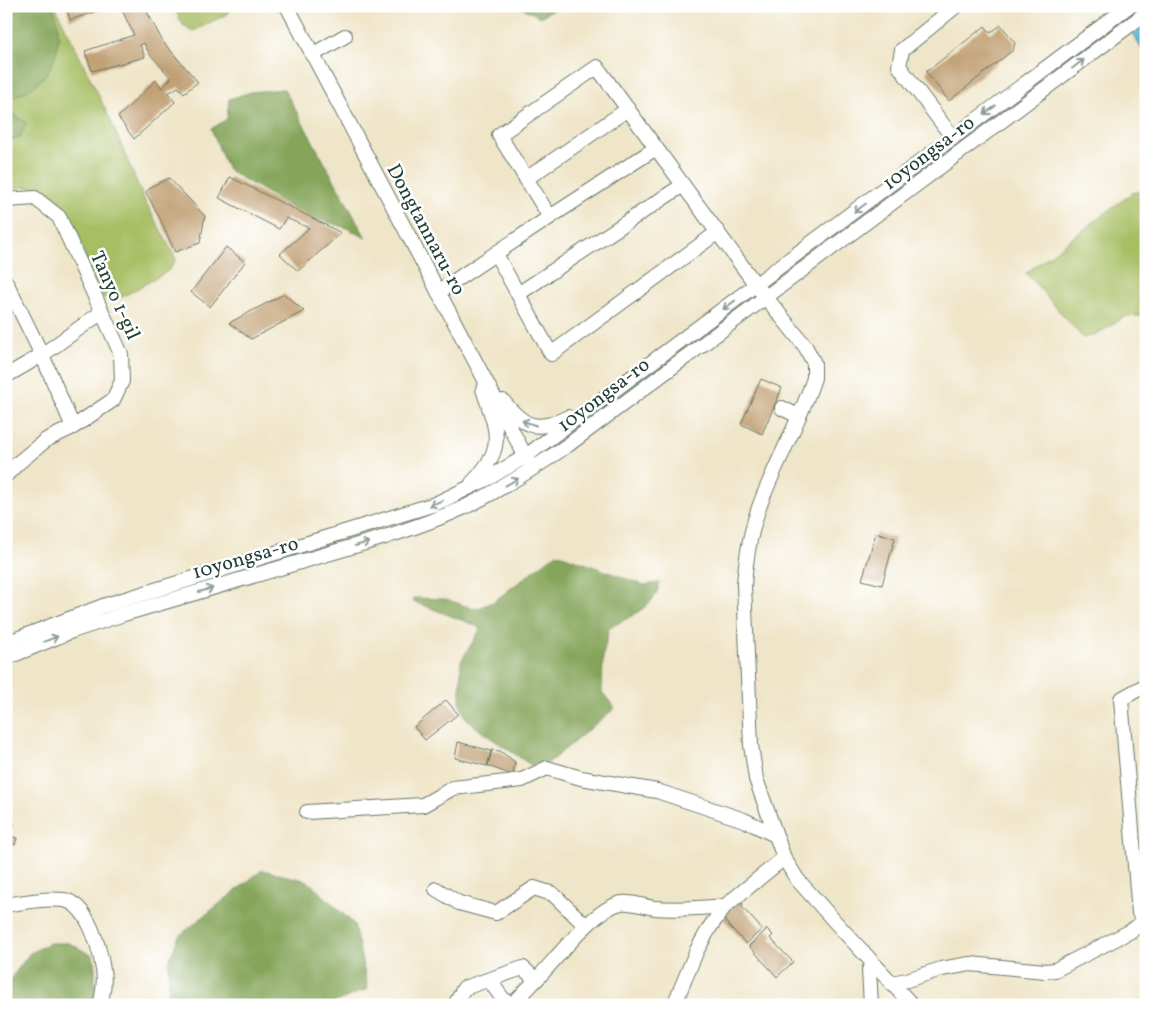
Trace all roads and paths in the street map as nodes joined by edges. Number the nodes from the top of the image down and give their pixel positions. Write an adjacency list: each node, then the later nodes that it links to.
1 (287, 6): 6 (street, Dongtannaru-ro)
2 (956, 6): 8 (street)
3 (1129, 6): 8 (street, 10yongsa-ro, one-way to 8)
4 (1146, 13): 20 (street, 10yongsa-ro, one-way to 4)
5 (345, 36): 6 (street)
6 (312, 55): 18 (street, Dongtannaru-ro)
7 (628, 110): 9 (street); 10 (street); 10 (street)
8 (954, 138): 17 (street, 10yongsa-ro, one-way to 17)
9 (656, 148): 11 (street); 13 (street)
10 (526, 179): 13 (street)
11 (683, 185): 14 (street); 19 (street)
12 (6, 200): 21 (street, Tanyo 1-gil)
13 (550, 217): 15 (street)
14 (718, 232): 17 (street); 19 (street)
15 (496, 254): 18 (street); 19 (street)
16 (7, 284): 22 (street)
17 (756, 285): 20 (street); 24 (street, 10yongsa-ro, one-way to 24)
18 (438, 292): 23 (street, Dongtannaru-ro)
19 (518, 294)
20 (766, 297): 27 (street); 30 (street, 10yongsa-ro)
21 (102, 312): 22 (street); 28 (street, Tanyo 1-gil)
22 (42, 355): 25 (street); 28 (street)
23 (472, 355): 24 (street, one-way to 23); 29 (street, Dongtannaru-ro); 32 (street)
24 (647, 366): 29 (street, 10yongsa-ro)
25 (6, 376)
26 (782, 408): 27 (street)
27 (798, 416): 37 (street)
28 (73, 427): 31 (street, Tanyo 1-gil)
29 (526, 456): 30 (street, Dongtannaru-ro); 32 (street, 10yongsa-ro)
30 (533, 470): 34 (street, 10yongsa-ro, one-way to 30)
31 (6, 475)
32 (458, 493): 33 (street, 10yongsa-ro, one-way to 33)
33 (6, 643)
34 (6, 658)
35 (1146, 685): 42 (street)
36 (307, 812): 37 (street)
37 (775, 835): 38 (street)
38 (784, 858): 41 (street); 44 (street)
39 (436, 889): 43 (street)
40 (6, 905): 48 (street)
41 (725, 906): 43 (street); 51 (street)
42 (1144, 924): 47 (street)
43 (586, 926): 46 (street)
44 (874, 966): 47 (street); 52 (street)
45 (489, 980): 46 (street); 49 (street); 50 (street)
46 (536, 980): 50 (street)
47 (890, 983): 53 (street)
48 (103, 1004)
49 (455, 1005)
50 (512, 1005)
51 (674, 1005)
52 (871, 1005)
53 (912, 1005)

